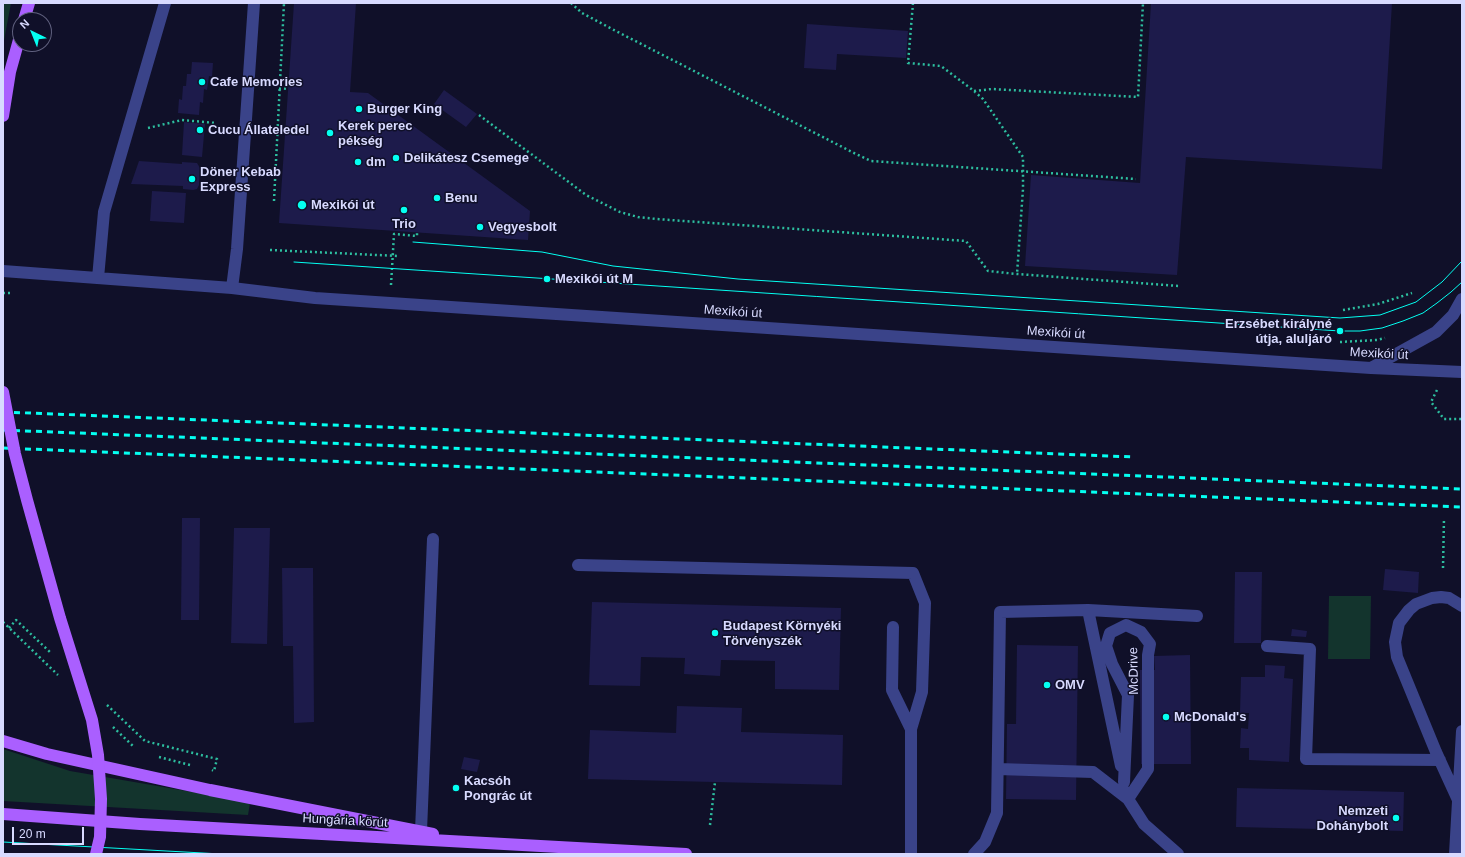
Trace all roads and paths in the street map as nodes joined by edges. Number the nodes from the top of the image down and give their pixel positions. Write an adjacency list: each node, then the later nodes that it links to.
1 (165, 3): 24 (street)
2 (254, 3): 27 (street)
3 (284, 3): 8 (path)
4 (571, 3): 15 (path)
5 (913, 3): 10 (path)
6 (1143, 3): 10 (path)
7 (16, 52): 12 (main road)
8 (279, 88): 9 (path); 17 (path)
9 (288, 89)
10 (974, 91): 15 (path)
11 (479, 115): 23 (path)
12 (3, 116)
13 (216, 122): 14 (path)
14 (142, 129)
15 (1024, 172): 16 (path); 23 (path)
16 (1136, 179)
17 (274, 201)
18 (417, 232): 20 (path)
19 (270, 250): 20 (path)
20 (393, 256): 21 (path); 25 (path)
21 (399, 256)
22 (3, 271): 24 (street, Mexikói út)
23 (1017, 274): 26 (path)
24 (98, 278): 27 (street, Mexikói út)
25 (391, 285)
26 (1179, 286)
27 (232, 288): 35 (street, Mexikói út)
28 (3, 293): 29 (path)
29 (10, 293)
30 (1412, 293): 32 (path)
31 (1462, 299): 35 (street)
32 (1343, 310)
33 (1392, 336): 34 (path)
34 (1340, 342)
35 (1371, 368): 36 (street, Mexikói út)
36 (1462, 372)
37 (1437, 390): 39 (path)
38 (3, 392): 68 (main road, bridge)
39 (1462, 419)
40 (1444, 518): 43 (path)
41 (433, 540): 66 (street)
42 (578, 565): 52 (street)
43 (1443, 568)
44 (1462, 606): 56 (street)
45 (1088, 610): 46 (street); 59 (street); 61 (street)
46 (1197, 616)
47 (3, 622): 50 (path)
48 (893, 627): 52 (street)
49 (1267, 646): 56 (street)
50 (55, 657)
51 (106, 704): 58 (path)
52 (912, 729): 70 (street)
53 (1462, 731): 63 (street)
54 (3, 741): 66 (main road)
55 (159, 757): 57 (path)
56 (1440, 760): 63 (street)
57 (190, 765)
58 (206, 769)
59 (998, 769): 62 (street); 71 (street)
60 (715, 782): 65 (path)
61 (1124, 782): 62 (street); 62 (street, McDrive)
62 (1128, 799): 72 (street)
63 (1458, 800): 73 (street)
64 (3, 814): 67 (main road, Hungária körút)
65 (710, 825)
66 (421, 831): 67 (main road)
67 (479, 842): 69 (main road, Hungária körút)
68 (96, 854)
69 (686, 854)
70 (911, 854)
71 (974, 854)
72 (1178, 854)
73 (1456, 854)

